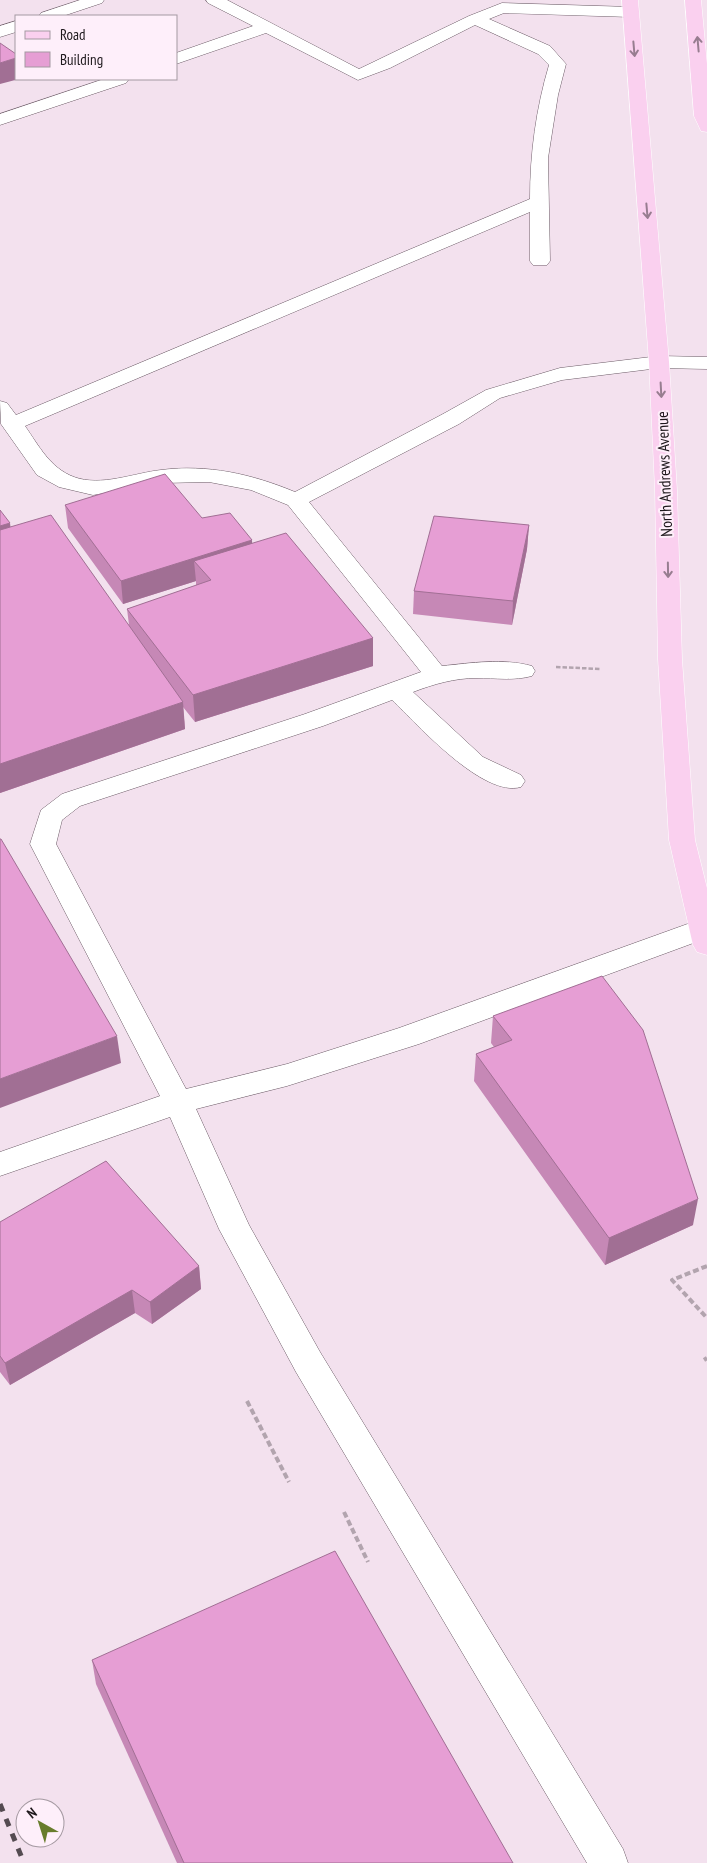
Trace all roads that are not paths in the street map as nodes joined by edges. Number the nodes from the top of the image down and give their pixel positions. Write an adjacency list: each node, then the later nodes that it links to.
1 (96, 0): 6 (lane)
2 (214, 0): 9 (lane)
3 (693, 0): 14 (main road, one-way to 3)
4 (502, 4): 5 (lane); 7 (lane)
5 (630, 6): 17 (main road, North Andrews Avenue, one-way to 17)
6 (50, 15)
7 (475, 19): 9 (lane); 15 (lane)
8 (15, 26): 10 (lane)
9 (267, 27): 11 (lane)
10 (0, 32)
11 (178, 58)
12 (117, 80): 13 (lane)
13 (0, 120)
14 (706, 120)
15 (538, 202): 16 (lane); 19 (lane)
16 (540, 261)
17 (659, 362): 18 (lane); 20 (lane); 25 (main road, North Andrews Avenue, one-way to 25)
18 (707, 363)
19 (6, 416): 20 (lane)
20 (296, 500): 22 (lane)
21 (523, 671): 22 (lane)
22 (436, 675): 23 (lane)
23 (396, 690): 24 (lane); 26 (lane)
24 (512, 781)
25 (705, 937): 26 (lane)
26 (178, 1102): 27 (lane); 28 (lane)
27 (0, 1164)
28 (609, 1863)

